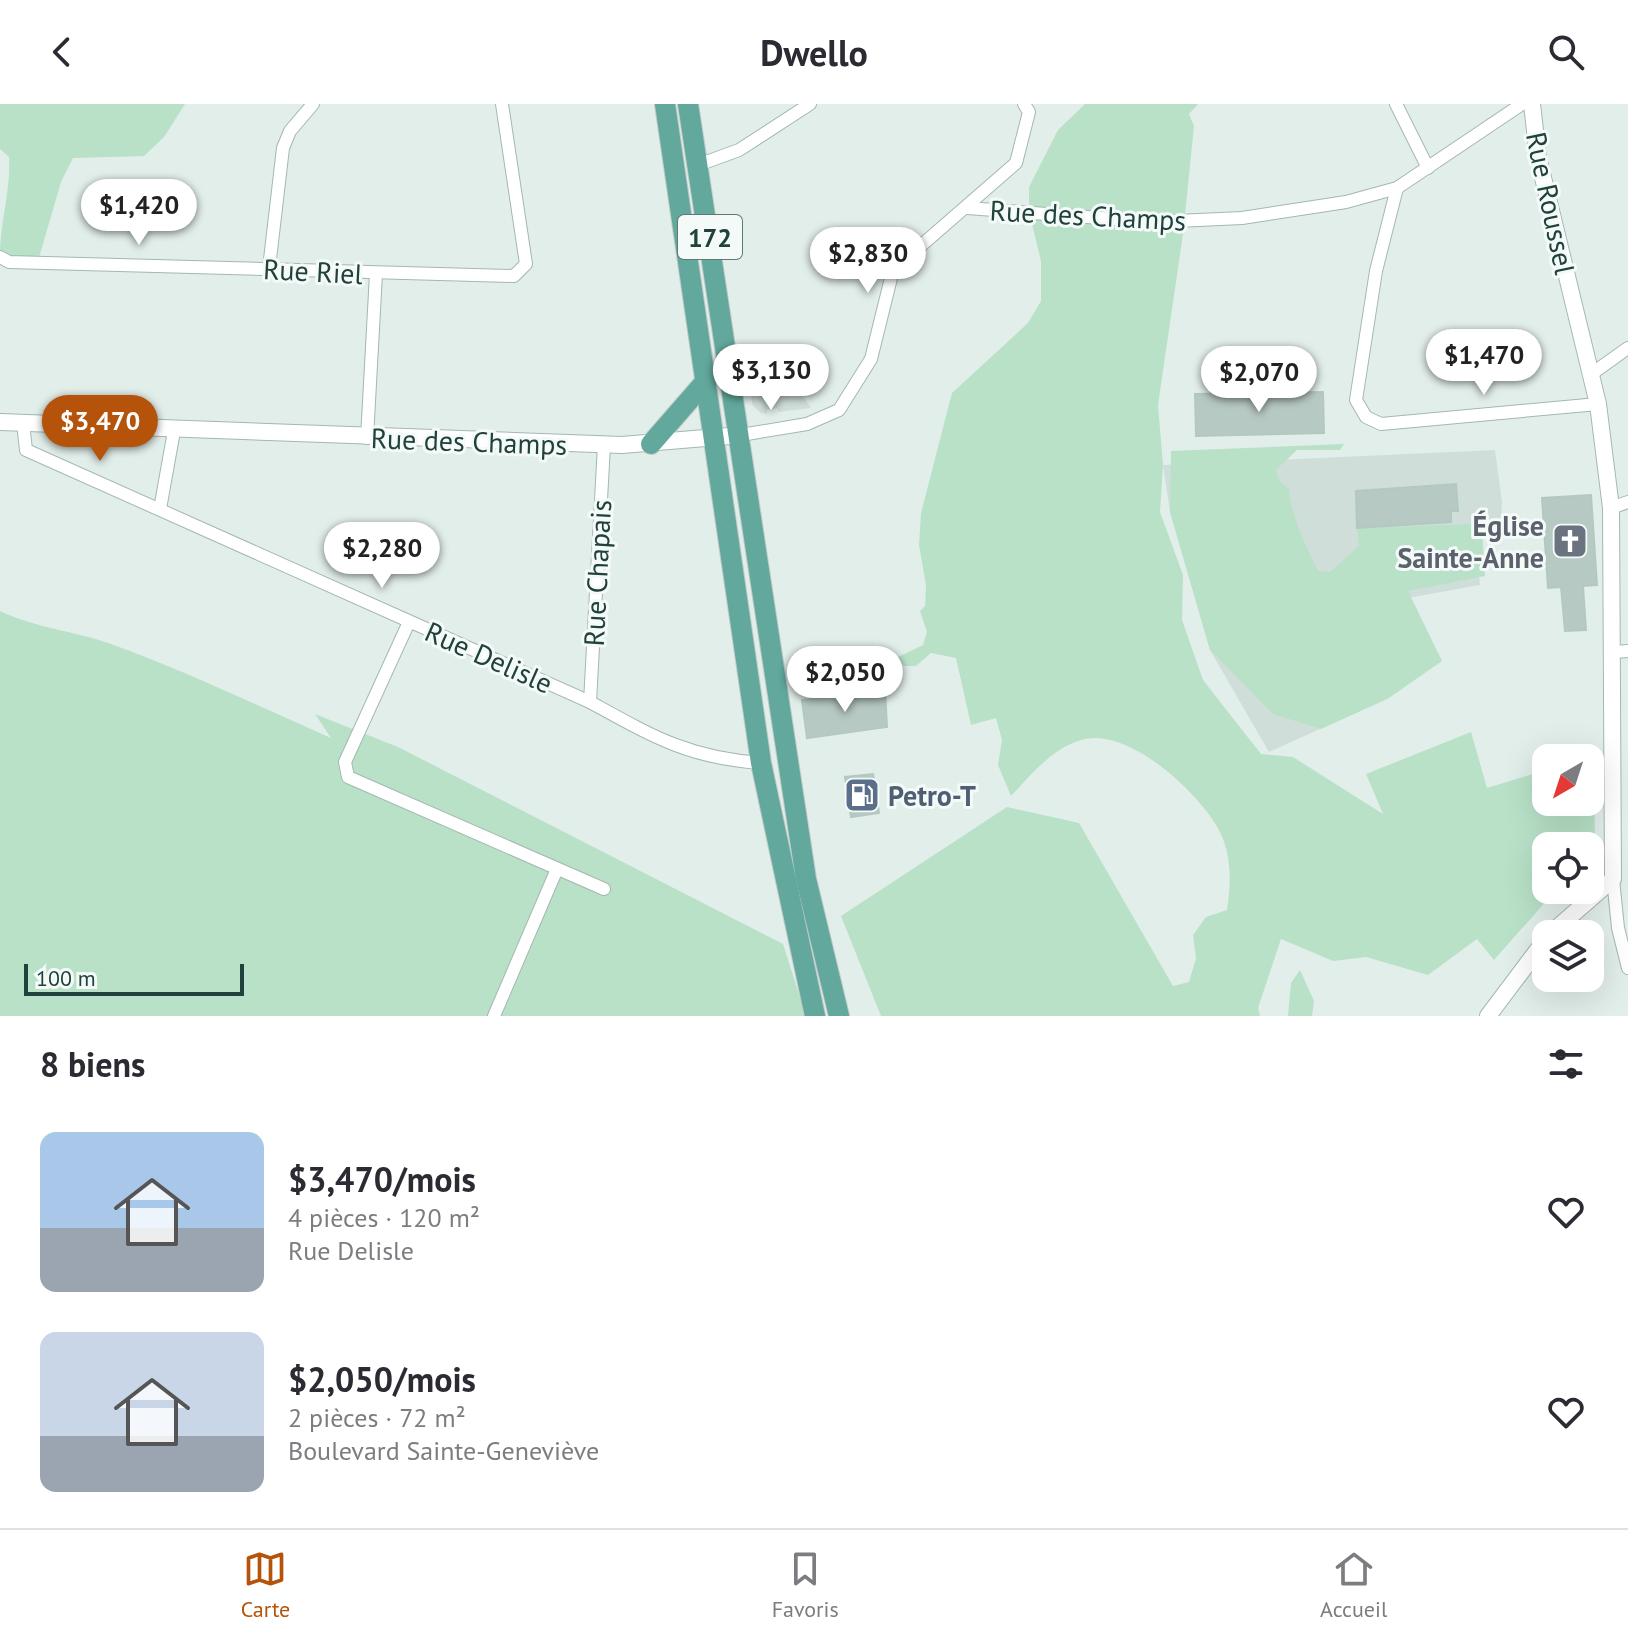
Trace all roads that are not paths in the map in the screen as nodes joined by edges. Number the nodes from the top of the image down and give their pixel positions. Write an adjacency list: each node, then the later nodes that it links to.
1 (313, 104): 15 (street)
2 (502, 104): 16 (street, Rue Riel)
3 (665, 104): 19 (main road, 172)
4 (688, 104): 10 (main road, 172)
5 (810, 104): 10 (street)
6 (1024, 104): 13 (street)
7 (1396, 104): 11 (street)
8 (1522, 104): 11 (street, Rue des Champs)
9 (1532, 104): 18 (street, Rue Roussel)
10 (698, 165): 24 (main road, 172)
11 (1428, 168): 12 (street, Rue des Champs)
12 (1397, 188): 13 (street, Rue des Champs); 20 (street)
13 (967, 208): 24 (street, Rue des Champs)
14 (3, 262): 15 (street, Rue Riel)
15 (269, 268): 16 (street, Rue Riel)
16 (376, 274): 25 (street)
17 (1628, 348): 18 (street)
18 (1590, 375): 20 (street, Rue Roussel)
19 (705, 382): 26 (main road, 172); 27 (main road)
20 (1598, 404): 30 (street, Rue Roussel)
21 (0, 422): 22 (street, Rue des Champs)
22 (23, 423): 23 (street, Rue des Champs); 31 (street, Rue Delisle)
23 (174, 431): 25 (street, Rue des Champs); 31 (street)
24 (741, 435): 26 (street, Rue des Champs); 45 (main road, 172)
25 (367, 438): 28 (street, Rue des Champs)
26 (714, 439): 27 (street, Rue des Champs); 35 (main road, 172)
27 (651, 444): 28 (street, Rue des Champs)
28 (604, 445): 34 (street, Rue Chapais)
29 (1628, 502): 30 (street)
30 (1611, 508): 33 (street, Rue Roussel)
31 (160, 509): 32 (street, Rue Delisle)
32 (409, 622): 34 (street, Rue Delisle); 36 (street)
33 (1621, 652): 37 (street, Rue Roussel)
34 (590, 702): 35 (street, Rue Delisle)
35 (761, 763): 44 (main road, 172)
36 (557, 869): 38 (street); 43 (street)
37 (1613, 879): 39 (street); 40 (street, Rue Roussel)
38 (604, 889)
39 (1566, 920)
40 (1623, 927): 42 (street, Rue Roussel)
41 (1532, 958): 46 (street)
42 (1628, 968)
43 (494, 1016)
44 (815, 1016)
45 (839, 1016)
46 (1488, 1016)

